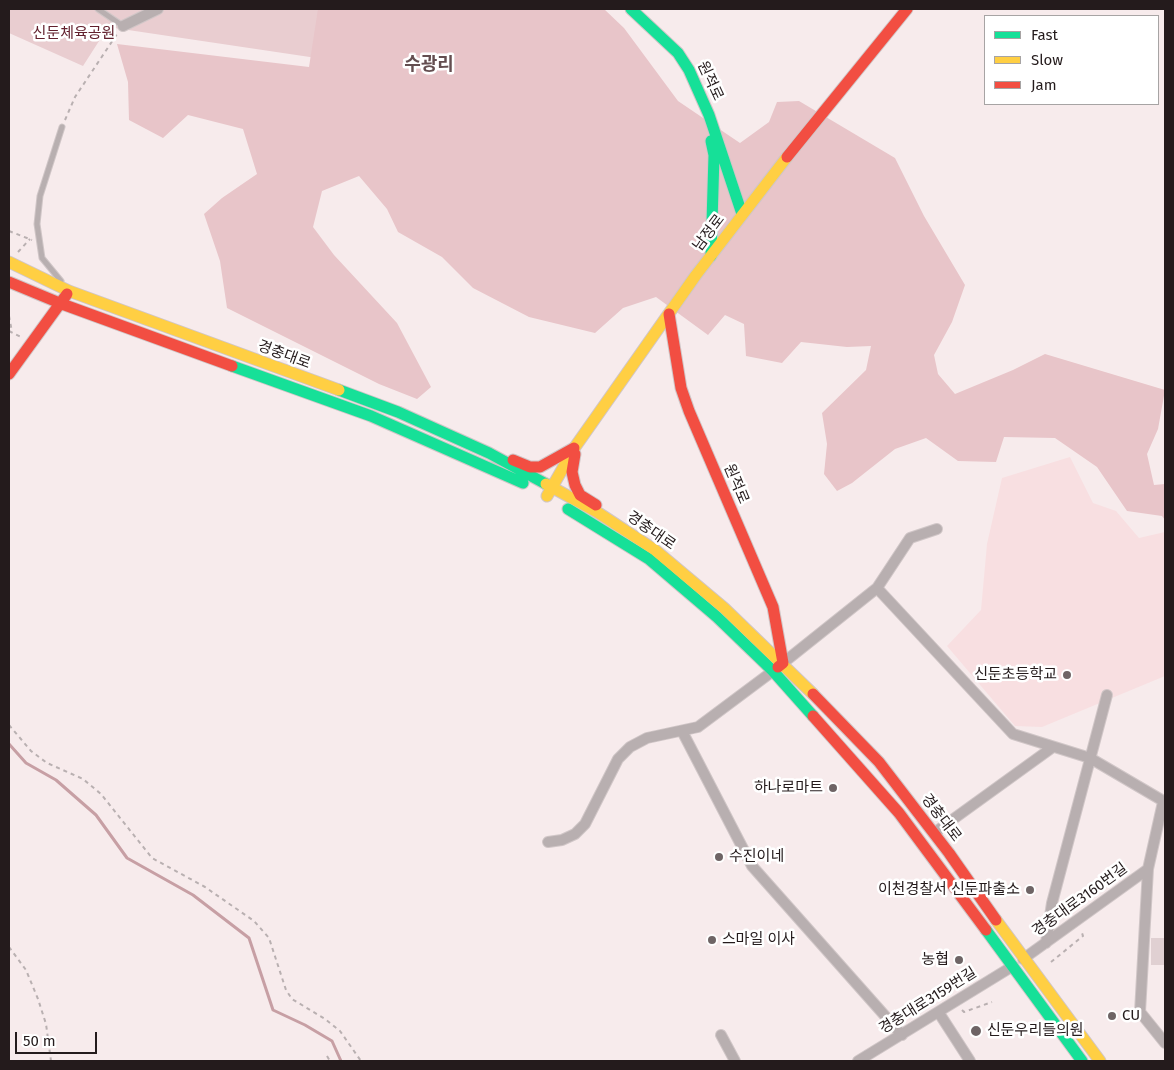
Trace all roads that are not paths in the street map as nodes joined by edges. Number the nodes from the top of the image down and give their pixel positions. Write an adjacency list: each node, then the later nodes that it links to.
1 (98, 9): 5 (lane)
2 (158, 9): 5 (street)
3 (631, 9): 6 (main road, 원적로)
4 (907, 9): 8 (main road, 남정로)
5 (123, 26)
6 (699, 91): 8 (main road, 원적로); 9 (main road)
7 (62, 127): 12 (lane)
8 (742, 214): 9 (main road, 남정로)
9 (711, 256): 14 (main road, 남정로)
10 (9, 262): 12 (main road, 경충대로)
11 (9, 282): 13 (main road, 경충대로)
12 (69, 291): 13 (main road); 17 (main road, 경충대로)
13 (62, 304): 15 (main road); 18 (main road, 경충대로)
14 (669, 314): 16 (main road, 남정로); 22 (main road, 원적로)
15 (9, 374)
16 (575, 447): 17 (main road); 18 (main road, 남정로); 19 (main road)
17 (489, 453): 18 (main road, 경충대로)
18 (550, 492): 19 (main road, 경충대로); 23 (main road, 경충대로)
19 (614, 523): 22 (main road, 경충대로)
20 (938, 529): 21 (street)
21 (877, 588): 22 (street); 26 (street)
22 (783, 663): 23 (main road); 29 (main road, 경충대로)
23 (773, 671): 25 (street); 33 (main road, 경충대로)
24 (1107, 695): 27 (street)
25 (682, 731): 30 (street); 36 (street)
26 (1053, 747): 27 (street); 29 (street)
27 (1090, 758): 28 (street); 32 (street)
28 (1164, 802): 31 (street, 경충대로3160번길)
29 (934, 834): 33 (main road, 경충대로)
30 (548, 842)
31 (1148, 869): 32 (street, 경충대로3160번길); 37 (street)
32 (1046, 943): 33 (street, 경충대로3160번길)
33 (1018, 963): 34 (street, 경충대로3159번길); 41 (main road, 경충대로); 42 (main road, 경충대로)
34 (939, 1012): 36 (street, 경충대로3159번길); 40 (street)
35 (721, 1035): 38 (street)
36 (902, 1035): 39 (street, 경충대로3159번길)
37 (1165, 1042)
38 (735, 1061)
39 (858, 1061)
40 (970, 1061)
41 (1082, 1061)
42 (1100, 1061)

